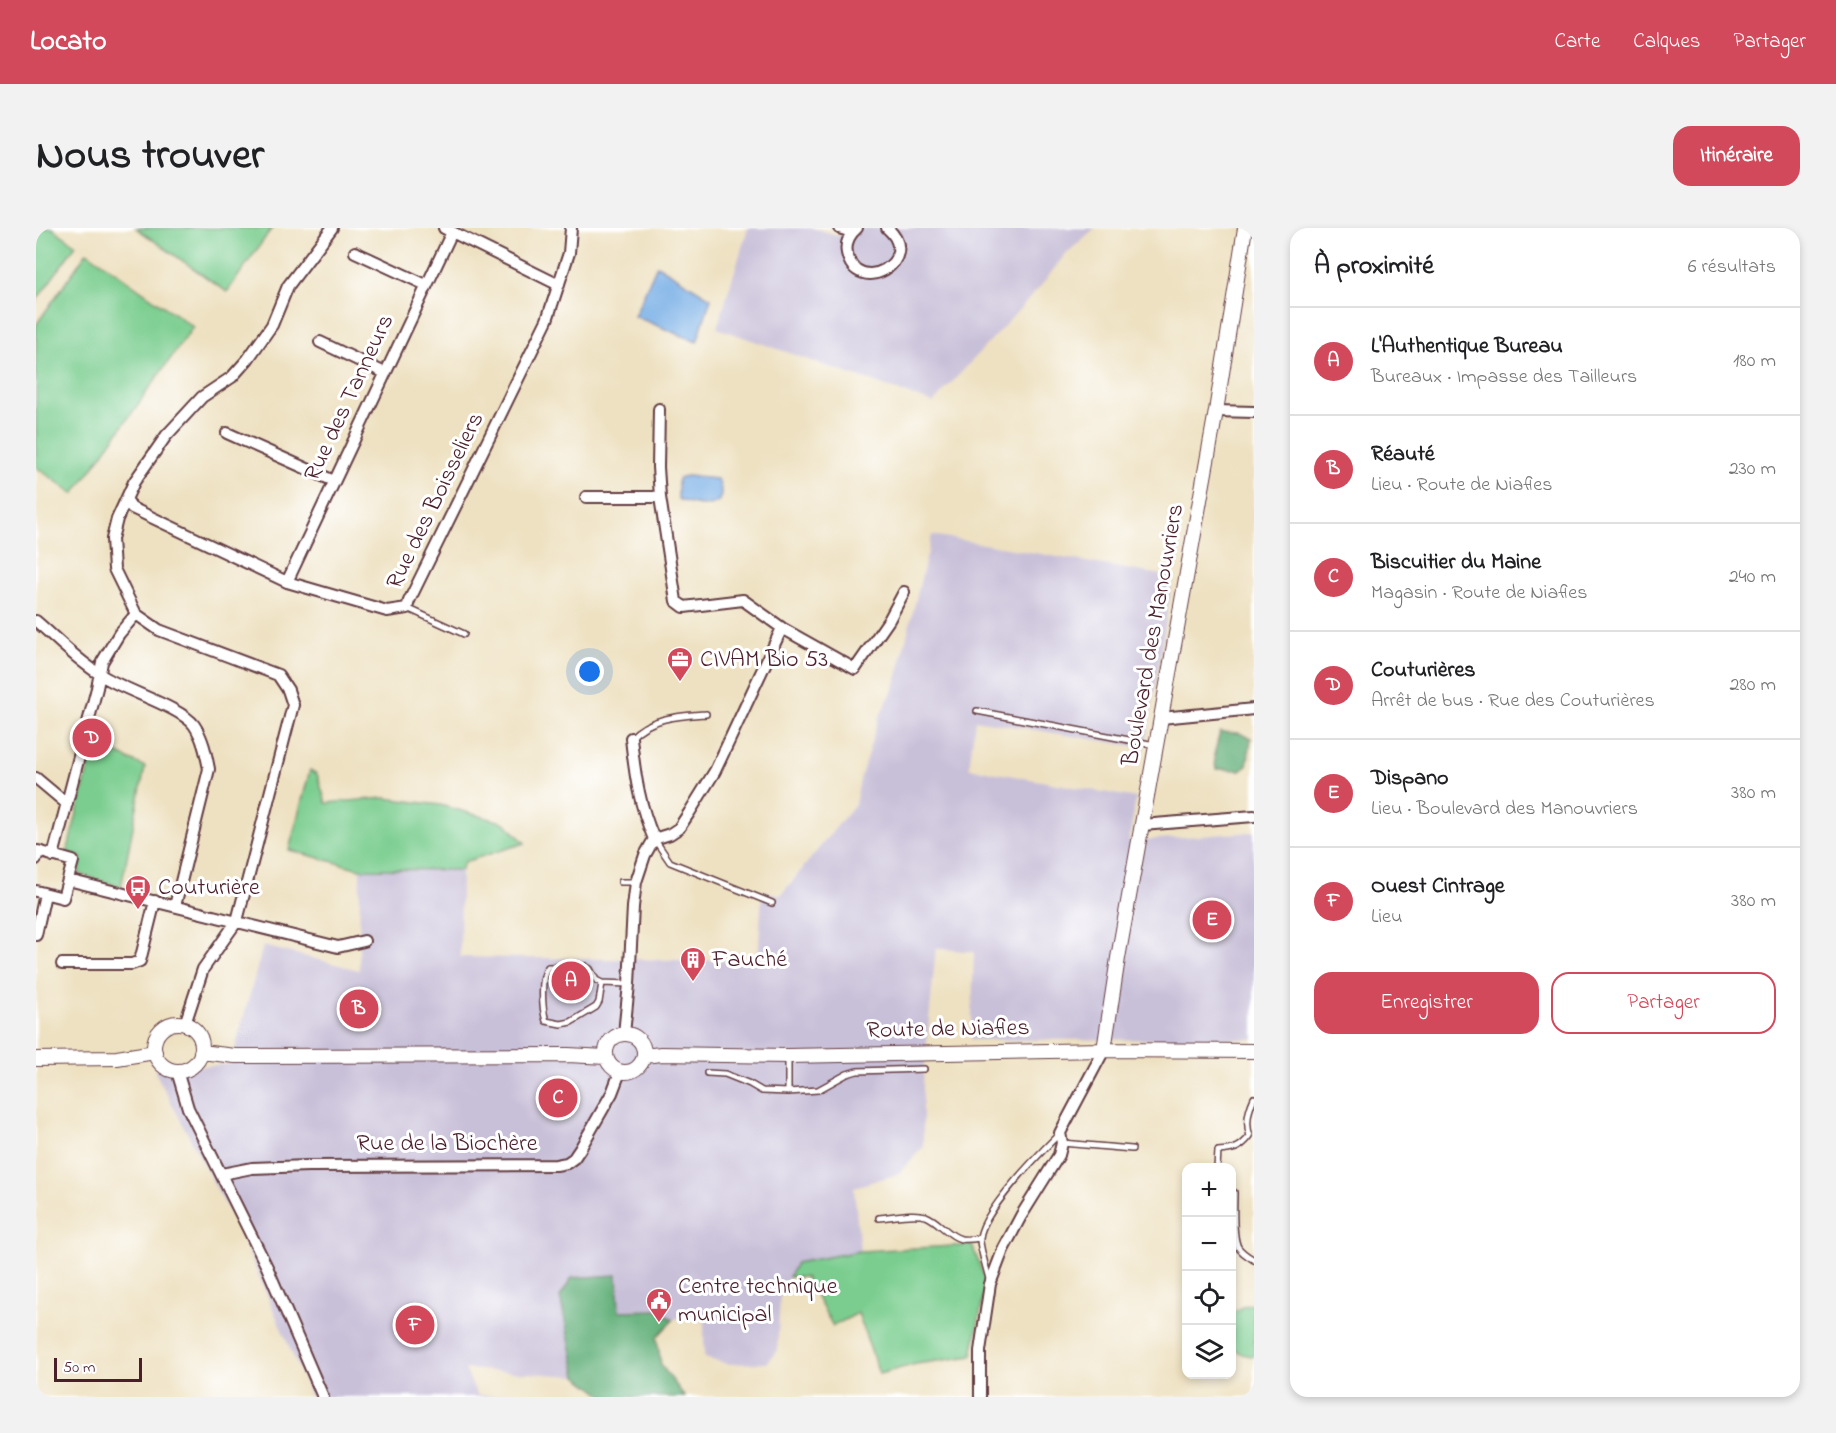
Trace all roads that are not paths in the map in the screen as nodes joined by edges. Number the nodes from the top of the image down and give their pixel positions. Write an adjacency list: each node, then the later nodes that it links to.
1 (332, 228): 20 (street)
2 (572, 228): 10 (street, Rue des Boisseliers)
3 (839, 228): 7 (street)
4 (887, 228): 7 (street)
5 (1245, 228): 14 (street, Boulevard des Manouvriers)
6 (448, 230): 9 (street, Rue des Tanneurs); 10 (street)
7 (854, 230)
8 (355, 252): 9 (street)
9 (426, 285): 12 (street, Rue des Tanneurs)
10 (559, 285): 23 (street, Rue des Boisseliers)
11 (320, 342): 12 (street)
12 (385, 373): 17 (street, Rue des Tanneurs)
13 (659, 409): 18 (street)
14 (1216, 411): 15 (street); 32 (street, Boulevard des Manouvriers)
15 (1254, 412)
16 (227, 433): 17 (street)
17 (334, 481): 21 (street, Rue des Tanneurs)
18 (660, 496): 19 (street); 26 (street)
19 (586, 497)
20 (126, 499): 21 (street, Rue des Boisseliers); 24 (street)
21 (287, 582): 23 (street, Rue des Boisseliers)
22 (904, 592): 26 (street)
23 (407, 608): 27 (lane)
24 (136, 614): 28 (street); 49 (street)
25 (36, 621): 28 (street)
26 (783, 628): 39 (street)
27 (464, 634)
28 (99, 674): 36 (street); 48 (street)
29 (1254, 710): 32 (street)
30 (977, 711): 34 (lane)
31 (706, 714): 33 (lane)
32 (1161, 718): 34 (street, Boulevard des Manouvriers)
33 (631, 738): 39 (street)
34 (1156, 745): 38 (street, Boulevard des Manouvriers)
35 (36, 778): 36 (street)
36 (67, 804): 40 (street)
37 (1254, 816): 38 (street)
38 (1142, 825): 57 (street, Boulevard des Manouvriers)
39 (654, 839): 44 (street); 47 (lane)
40 (54, 856): 41 (street); 42 (street)
41 (36, 859)
42 (68, 880): 45 (street); 46 (street)
43 (621, 882): 44 (lane)
44 (636, 882): 54 (street)
45 (40, 893): 50 (street)
46 (155, 901): 48 (street); 52 (street)
47 (772, 903)
48 (175, 906): 49 (street)
49 (237, 921): 51 (street); 55 (street)
50 (36, 935)
51 (364, 941)
52 (62, 964)
53 (602, 983): 53 (lane); 54 (lane)
54 (629, 984): 56 (street)
55 (185, 1024): 59 (street); 60 (street)
56 (624, 1034): 61 (street); 63 (street)
57 (1104, 1050): 58 (street, Route de Niafles); 62 (street, Route de Niafles); 71 (street)
58 (1254, 1051)
59 (155, 1052): 64 (street); 66 (street)
60 (201, 1052): 63 (street); 66 (street)
61 (644, 1056): 62 (street, Route de Niafles); 67 (street)
62 (788, 1056): 69 (lane)
63 (606, 1057): 67 (street)
64 (36, 1059)
65 (924, 1070): 69 (lane)
66 (177, 1071): 74 (street)
67 (620, 1072): 74 (street, Rue de la Biochère)
68 (707, 1073): 69 (lane)
69 (788, 1092)
70 (1254, 1098): 73 (lane)
71 (1061, 1138): 72 (lane); 77 (lane); 79 (street)
72 (1132, 1149)
73 (1217, 1163)
74 (222, 1174): 80 (street)
75 (1234, 1217): 78 (lane)
76 (879, 1218): 77 (lane)
77 (980, 1238): 79 (lane)
78 (1254, 1260)
79 (990, 1284): 81 (street)
80 (323, 1397)
81 (980, 1397)

